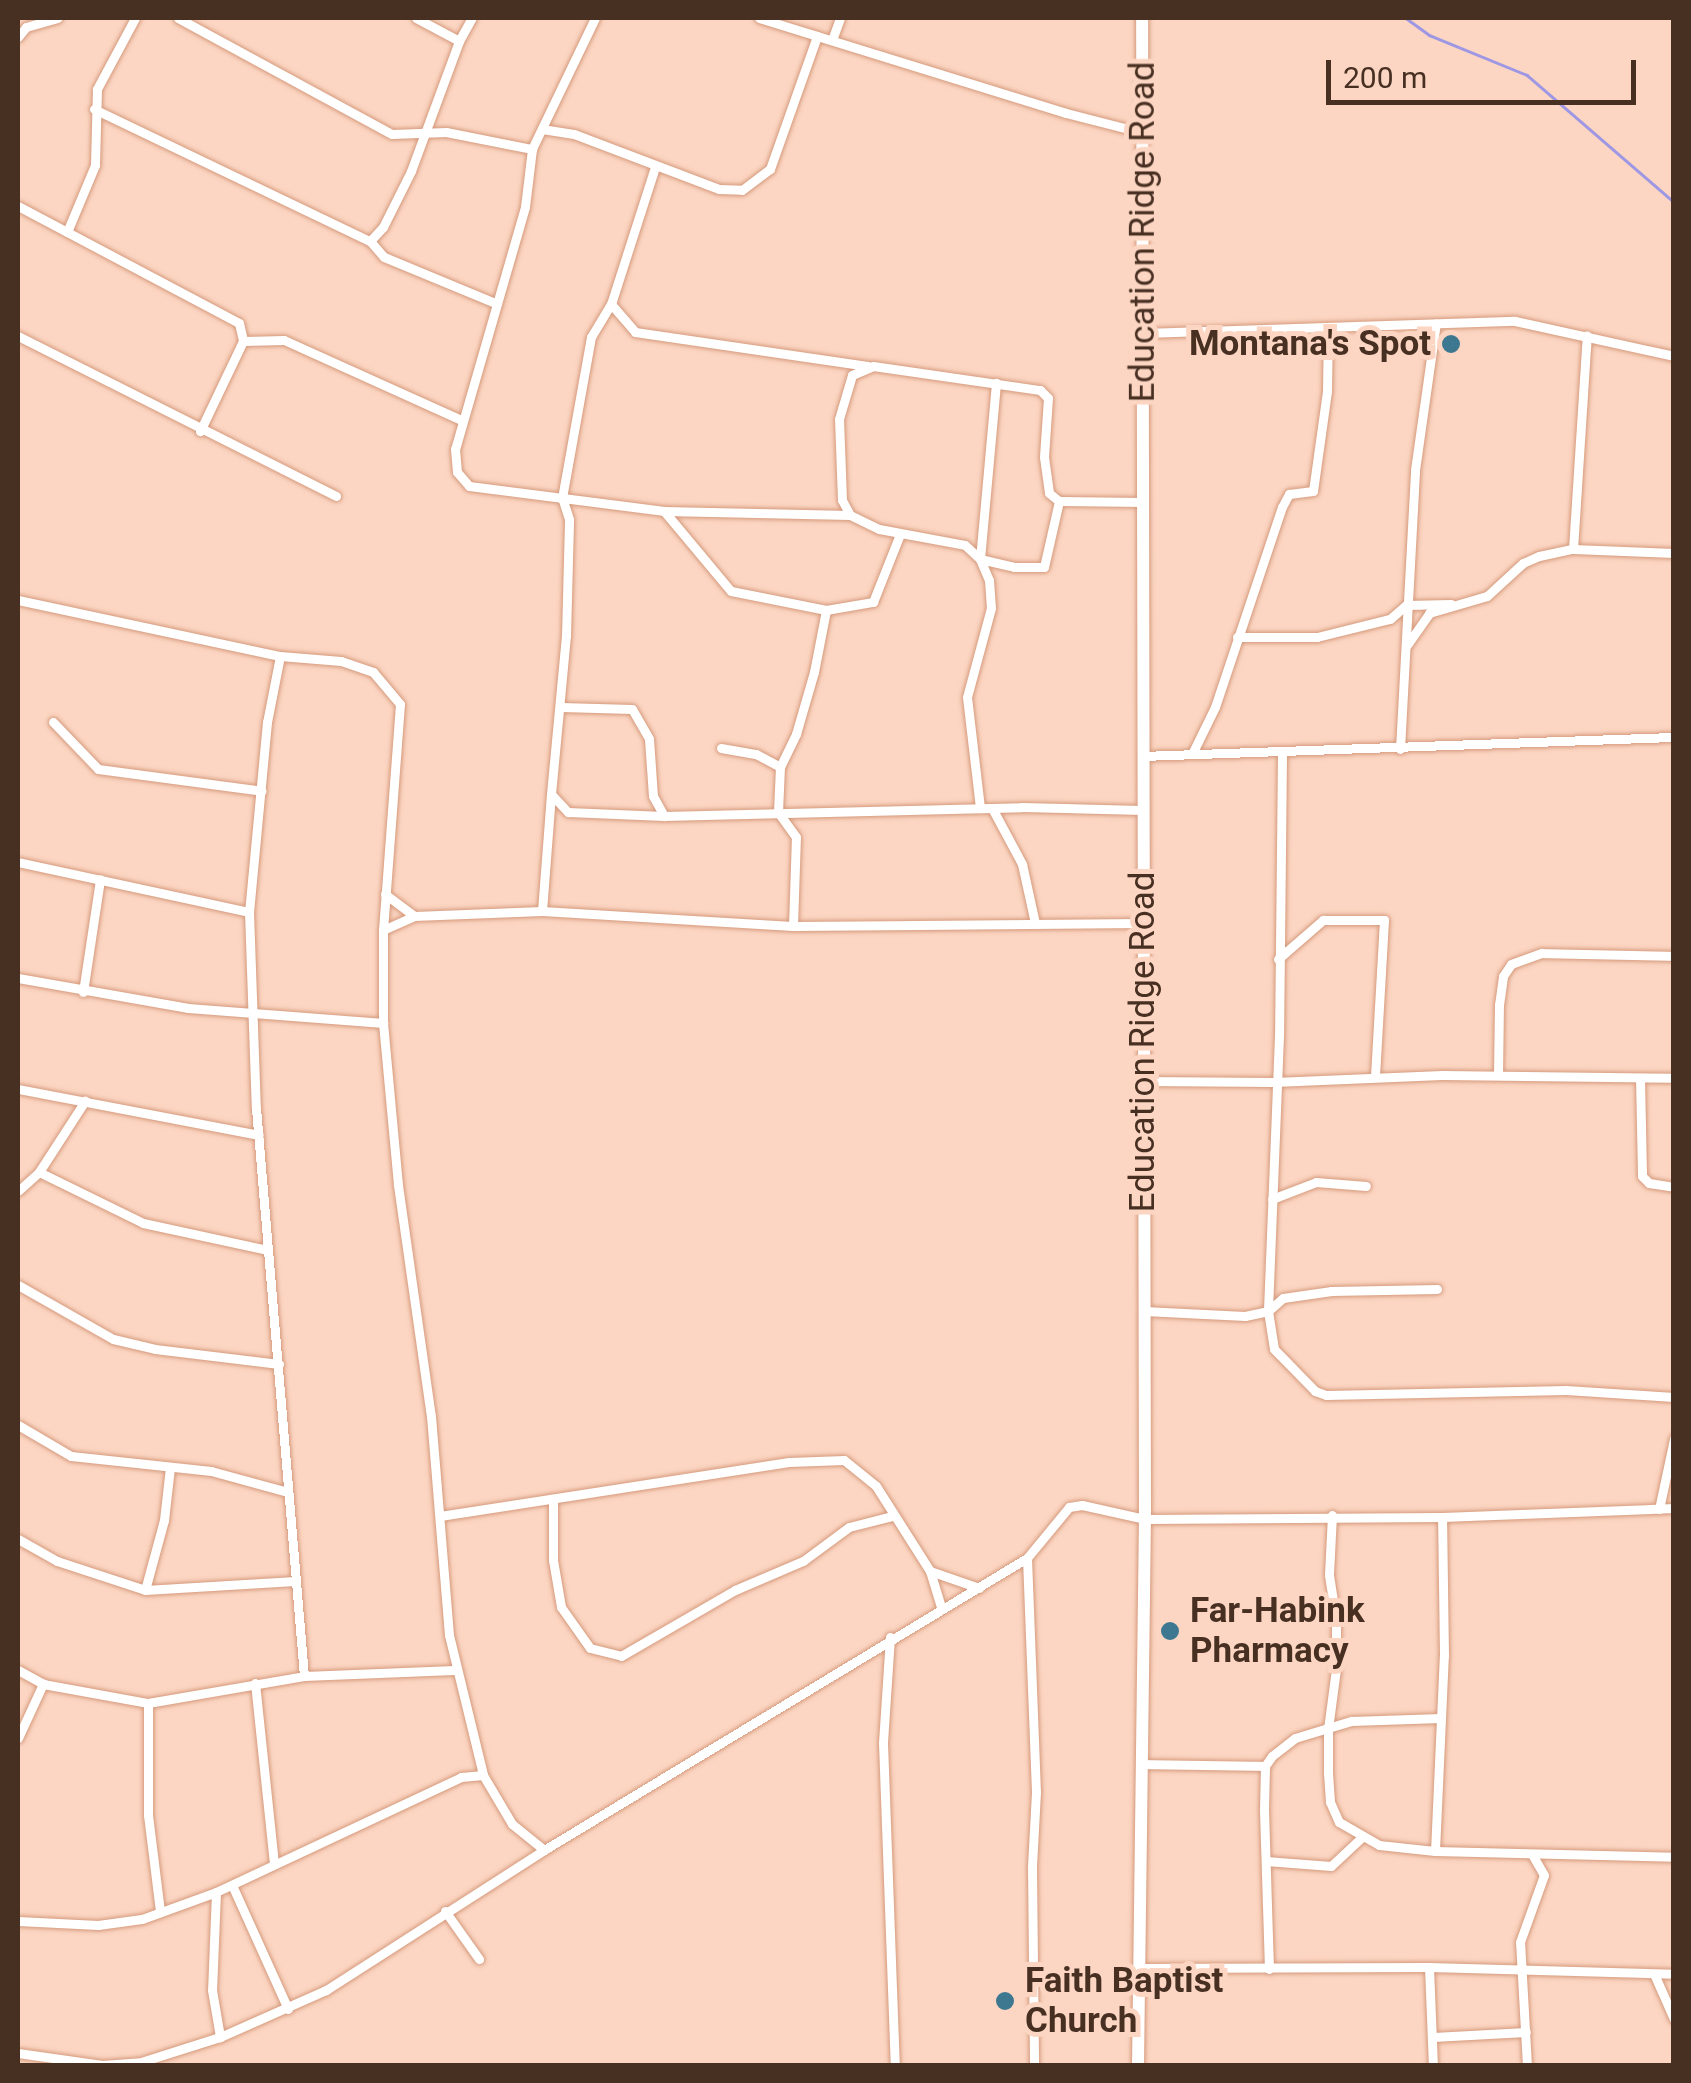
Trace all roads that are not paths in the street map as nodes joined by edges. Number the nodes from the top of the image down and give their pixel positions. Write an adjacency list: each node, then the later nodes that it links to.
1 (58, 18): 11 (street)
2 (135, 18): 14 (street)
3 (178, 18): 16 (street)
4 (416, 18): 12 (street)
5 (472, 18): 12 (street)
6 (595, 18): 15 (street)
7 (760, 18): 10 (street)
8 (840, 18): 13 (street)
9 (1142, 18): 17 (main road, Education Ridge Road)
10 (816, 36): 13 (street); 19 (street)
11 (18, 37)
12 (460, 40): 16 (street)
13 (832, 40): 17 (street)
14 (94, 110): 21 (street); 22 (street)
15 (542, 128): 18 (street); 19 (street)
16 (428, 132): 18 (street); 22 (street)
17 (1144, 133): 27 (main road, Education Ridge Road)
18 (532, 148): 23 (street)
19 (655, 167): 24 (street)
20 (18, 206): 21 (street)
21 (67, 232): 30 (street)
22 (370, 241): 23 (street)
23 (495, 303): 34 (street)
24 (611, 304): 32 (street); 37 (street)
25 (1436, 323): 26 (street); 28 (street); 48 (street)
26 (1328, 326): 27 (street); 50 (street)
27 (1144, 333): 39 (main road, Education Ridge Road)
28 (1587, 335): 31 (street); 43 (street)
29 (18, 336): 35 (street)
30 (244, 340): 34 (street); 35 (street)
31 (1674, 356)
32 (873, 366): 33 (street); 41 (street)
33 (996, 383): 38 (street); 45 (street)
34 (462, 421): 37 (street)
35 (200, 430): 36 (street)
36 (336, 496)
37 (562, 498): 40 (street); 53 (street)
38 (1059, 501): 39 (street); 45 (street)
39 (1144, 502): 60 (main road, Education Ridge Road)
40 (664, 511): 41 (street); 49 (street)
41 (850, 515): 42 (street)
42 (900, 534): 45 (street); 49 (street)
43 (1574, 550): 44 (street); 47 (street)
44 (1674, 553)
45 (980, 559): 64 (street)
46 (18, 600): 52 (street)
47 (1454, 604): 48 (street); 51 (street)
48 (1406, 605): 50 (street); 51 (street)
49 (826, 610): 61 (street)
50 (1238, 637): 58 (street)
51 (1405, 650): 57 (street)
52 (280, 656): 62 (street); 71 (street)
53 (560, 707): 63 (street); 68 (street)
54 (52, 722): 62 (street)
55 (1674, 737): 57 (street)
56 (722, 748): 61 (street)
57 (1400, 749): 59 (street)
58 (1192, 754): 59 (street); 60 (street)
59 (1282, 755): 80 (street)
60 (1142, 756): 66 (main road, Education Ridge Road)
61 (780, 767): 67 (street)
62 (262, 791): 73 (street)
63 (551, 794): 68 (street); 72 (street)
64 (980, 808): 65 (street); 67 (street)
65 (992, 808): 66 (street); 75 (street)
66 (1142, 810): 76 (main road, Education Ridge Road)
67 (778, 812): 68 (street); 77 (street)
68 (664, 816)
69 (18, 862): 70 (street)
70 (100, 878): 73 (street); 82 (street)
71 (385, 894): 74 (street); 78 (street)
72 (542, 911): 74 (street); 77 (street)
73 (249, 912): 83 (street)
74 (414, 916): 78 (street)
75 (1035, 922): 76 (street); 77 (street)
76 (1142, 922): 89 (main road, Education Ridge Road)
77 (792, 926)
78 (383, 930): 84 (street)
79 (1674, 956): 85 (street)
80 (1278, 959): 86 (street); 90 (street)
81 (18, 978): 82 (street)
82 (83, 992): 83 (street)
83 (253, 1016): 84 (street); 93 (street)
84 (382, 1023): 114 (street)
85 (1498, 1075): 86 (street); 87 (street)
86 (1375, 1076): 90 (street)
87 (1640, 1078): 88 (street); 96 (street)
88 (1674, 1078)
89 (1142, 1081): 90 (street); 102 (main road, Education Ridge Road)
90 (1274, 1082): 98 (street)
91 (18, 1089): 92 (street)
92 (85, 1101): 93 (street); 94 (street)
93 (259, 1135): 99 (street)
94 (39, 1172): 97 (street); 99 (street)
95 (1366, 1186): 98 (street)
96 (1674, 1187)
97 (18, 1191)
98 (1272, 1199): 103 (street)
99 (268, 1250): 104 (street)
100 (18, 1285): 104 (street)
101 (1437, 1288): 103 (street)
102 (1144, 1311): 103 (street); 117 (main road, Education Ridge Road)
103 (1268, 1311): 105 (street)
104 (278, 1364): 109 (street)
105 (1674, 1397)
106 (18, 1425): 108 (street)
107 (1674, 1439): 112 (street)
108 (170, 1467): 109 (street); 123 (street)
109 (288, 1492): 121 (street)
110 (553, 1500): 114 (street); 115 (street); 115 (street)
111 (1674, 1508): 112 (street)
112 (1659, 1509): 116 (street)
113 (1332, 1515): 116 (street); 117 (street); 133 (street)
114 (440, 1516): 127 (street)
115 (892, 1516): 120 (street)
116 (1442, 1518): 132 (street)
117 (1145, 1519): 119 (street); 135 (main road, Education Ridge Road)
118 (18, 1540): 123 (street)
119 (1027, 1558): 122 (street); 166 (street)
120 (930, 1570): 122 (street); 124 (street)
121 (296, 1581): 123 (street); 128 (street)
122 (979, 1588): 124 (street)
123 (145, 1590)
124 (942, 1607): 125 (street)
125 (890, 1637): 139 (street); 165 (street)
126 (18, 1670): 130 (street)
127 (454, 1670): 128 (street); 137 (street)
128 (304, 1676): 129 (street)
129 (255, 1683): 131 (street); 145 (street)
130 (43, 1684): 131 (street); 134 (street)
131 (148, 1703): 150 (street)
132 (1441, 1718): 133 (street); 140 (street)
133 (1328, 1728): 136 (street); 138 (street)
134 (18, 1738)
135 (1141, 1764): 136 (street); 153 (main road, Education Ridge Road)
136 (1265, 1766): 144 (street)
137 (482, 1775): 139 (street); 145 (street)
138 (1361, 1838): 140 (street); 144 (street)
139 (544, 1850): 149 (street)
140 (1435, 1851): 141 (street)
141 (1533, 1856): 142 (street); 146 (street)
142 (1563, 1858): 143 (street); 146 (street)
143 (1674, 1858)
144 (1266, 1862): 155 (street)
145 (274, 1863): 147 (street)
146 (1544, 1875): 156 (street)
147 (232, 1885): 148 (street); 159 (street)
148 (216, 1892): 150 (street); 162 (street)
149 (445, 1911): 152 (street); 159 (street)
150 (160, 1912): 151 (street)
151 (18, 1921)
152 (479, 1959)
153 (1141, 1968): 155 (street); 167 (main road, Education Ridge Road)
154 (1429, 1968): 155 (street); 156 (street); 163 (street)
155 (1269, 1969)
156 (1519, 1973): 158 (street); 161 (street)
157 (1674, 1974): 158 (street)
158 (1655, 1976): 160 (street)
159 (288, 2008): 162 (street)
160 (1674, 2019)
161 (1526, 2032): 163 (street); 169 (street)
162 (220, 2037): 164 (street)
163 (1432, 2037): 168 (street)
164 (18, 2053)
165 (895, 2066)
166 (1034, 2066)
167 (1138, 2066)
168 (1433, 2066)
169 (1527, 2066)

